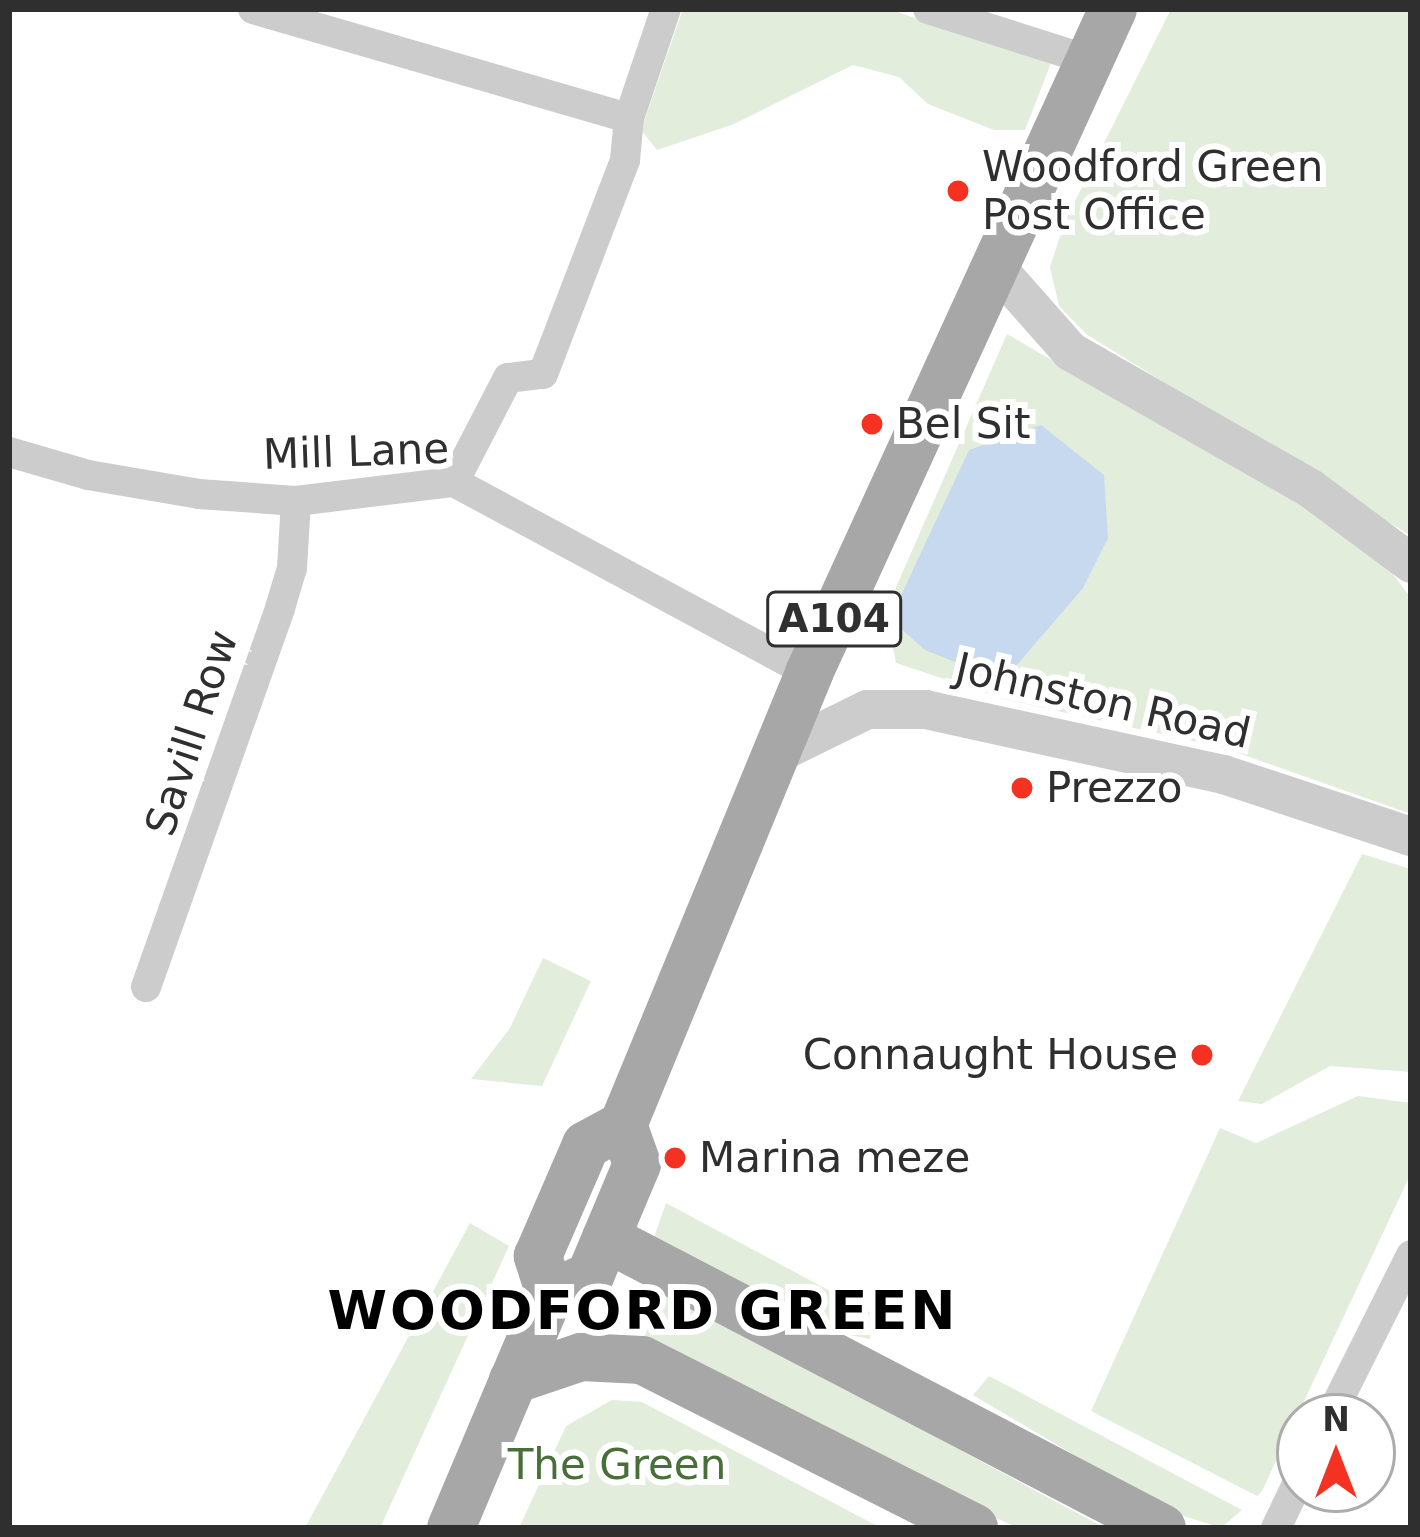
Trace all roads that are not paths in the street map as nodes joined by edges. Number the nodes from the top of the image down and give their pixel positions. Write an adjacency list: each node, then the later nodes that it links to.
1 (254, 9): 6 (street)
2 (667, 9): 6 (street)
3 (928, 9): 5 (street)
4 (1113, 9): 5 (main road, A104)
5 (1086, 59): 7 (main road, A104)
6 (629, 118): 9 (street)
7 (994, 265): 11 (street); 12 (main road, A104)
8 (9, 452): 10 (street, Mill Lane)
9 (454, 482): 10 (street, Mill Lane); 12 (street, Mill Lane)
10 (296, 501): 15 (street, Savill Row)
11 (1411, 563)
12 (809, 673): 13 (main road, A104)
13 (777, 753): 14 (street, Johnston Road); 16 (main road, A104)
14 (1411, 836)
15 (146, 987)
16 (623, 1125): 17 (main road, A104); 19 (main road, A104)
17 (606, 1238): 19 (main road, A104); 24 (main road)
18 (1411, 1256): 21 (street)
19 (550, 1294): 20 (main road, A104)
20 (513, 1380): 22 (main road, A104); 23 (main road)
21 (1342, 1393)
22 (451, 1528)
23 (974, 1528)
24 (1162, 1528)

